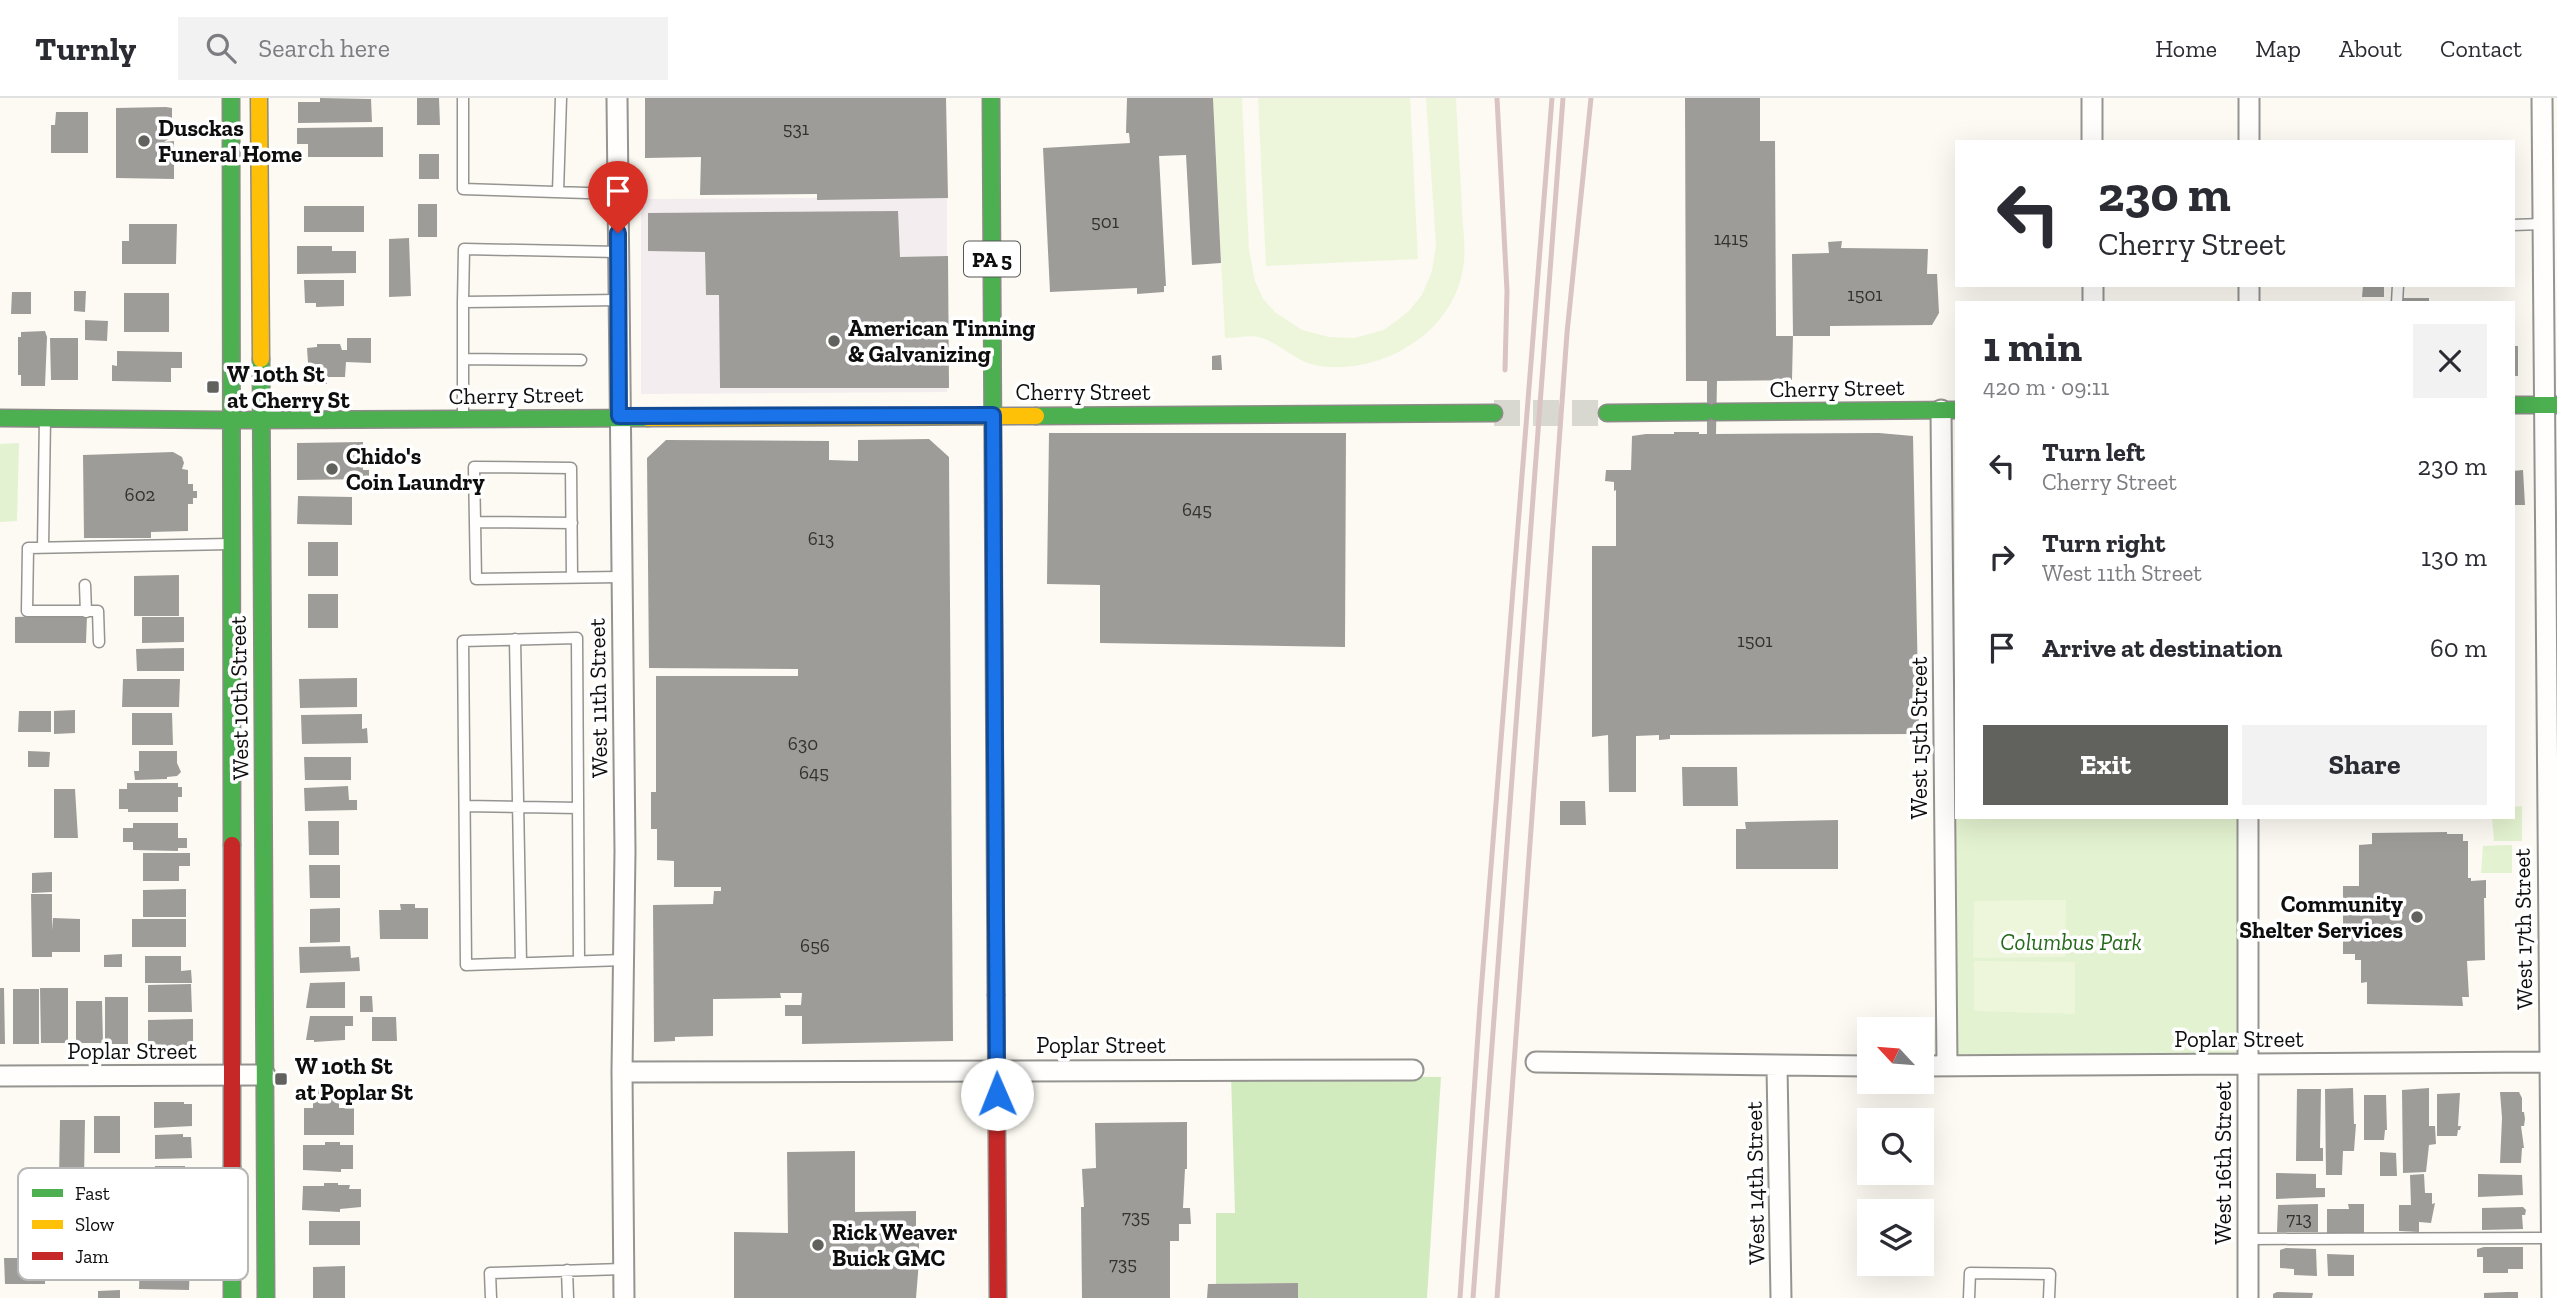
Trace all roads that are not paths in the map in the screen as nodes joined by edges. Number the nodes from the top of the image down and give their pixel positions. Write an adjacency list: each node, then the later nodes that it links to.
1 (230, 98): 32 (street, West 10th Street)
2 (260, 98): 31 (street, West 10th Street)
3 (463, 98): 12 (lane)
4 (562, 98): 12 (lane)
5 (617, 98): 13 (street, West 11th Street)
6 (991, 98): 26 (street, PA 5)
7 (2092, 98): 10 (street)
8 (2249, 98): 11 (street)
9 (2542, 98): 15 (street, West 17th Street)
10 (2092, 140)
11 (2249, 140)
12 (558, 192): 13 (lane)
13 (618, 194): 16 (street, West 11th Street)
14 (2515, 225): 15 (lane)
15 (2542, 225): 22 (street, West 17th Street)
16 (618, 252): 17 (street, West 11th Street); 18 (lane)
17 (618, 300): 18 (lane); 27 (street, West 11th Street)
18 (463, 302): 19 (lane)
19 (463, 359): 20 (lane); 30 (lane)
20 (581, 359)
21 (2515, 405): 22 (street)
22 (2550, 405): 53 (street, West 17th Street)
23 (1949, 410): 25 (street, Cherry Street); 57 (street, West 15th Street)
24 (1494, 413): 26 (street, Cherry Street)
25 (1607, 413)
26 (993, 415): 27 (street, Cherry Street); 59 (street, PA 5)
27 (619, 416): 30 (street, Cherry Street); 38 (street, West 11th Street)
28 (0, 418): 29 (street, Cherry Street)
29 (45, 418): 32 (street, Cherry Street); 36 (lane)
30 (463, 418): 31 (street, Cherry Street)
31 (260, 419): 32 (street, Cherry Street); 44 (street, West 10th Street)
32 (231, 420): 35 (street, West 10th Street)
33 (475, 522): 34 (lane); 34 (lane); 37 (lane)
34 (572, 523): 37 (lane)
35 (231, 544): 36 (lane); 43 (street, West 10th Street)
36 (43, 547): 40 (lane)
37 (572, 577): 38 (lane)
38 (621, 577): 49 (street, West 11th Street)
39 (85, 585): 40 (lane)
40 (86, 612): 42 (lane)
41 (515, 639): 45 (lane); 46 (lane); 47 (lane)
42 (99, 642)
43 (232, 745): 44 (street); 62 (street, West 10th Street)
44 (262, 746): 63 (street, West 10th Street)
45 (465, 806): 46 (lane); 51 (lane)
46 (518, 807): 47 (lane); 51 (lane)
47 (578, 808): 50 (lane)
48 (2248, 819): 54 (street, West 16th Street)
49 (624, 960): 50 (lane); 61 (street, West 11th Street)
50 (579, 961): 51 (lane)
51 (521, 963)
52 (1536, 1062): 58 (street)
53 (2553, 1062): 54 (street, Poplar Street); 66 (street, West 17th Street)
54 (2247, 1064): 57 (street, Poplar Street); 67 (street, West 16th Street)
55 (1857, 1066): 58 (street)
56 (1934, 1066): 57 (street, Poplar Street)
57 (1947, 1066)
58 (1777, 1067): 78 (street, West 14th Street)
59 (997, 1069): 60 (street, Poplar Street); 61 (street, Poplar Street); 77 (street, PA 5)
60 (1413, 1070)
61 (622, 1072): 69 (street, West 11th Street)
62 (233, 1075): 63 (street, Poplar Street); 64 (street, Poplar Street); 65 (street, West 10th Street)
63 (265, 1075): 73 (street, West 10th Street)
64 (0, 1076)
65 (233, 1168)
66 (2554, 1238): 67 (lane); 68 (street, West 17th Street)
67 (2248, 1239): 81 (street, West 16th Street)
68 (2554, 1259): 82 (street, West 17th Street)
69 (623, 1269): 70 (lane); 76 (street, West 11th Street)
70 (567, 1270): 74 (lane); 75 (lane)
71 (232, 1280): 72 (street, West 10th Street)
72 (232, 1298)
73 (266, 1298)
74 (491, 1298)
75 (568, 1298)
76 (624, 1298)
77 (998, 1298)
78 (1781, 1298)
79 (1969, 1298): 80 (lane)
80 (2049, 1298)
81 (2248, 1298)
82 (2552, 1298)

